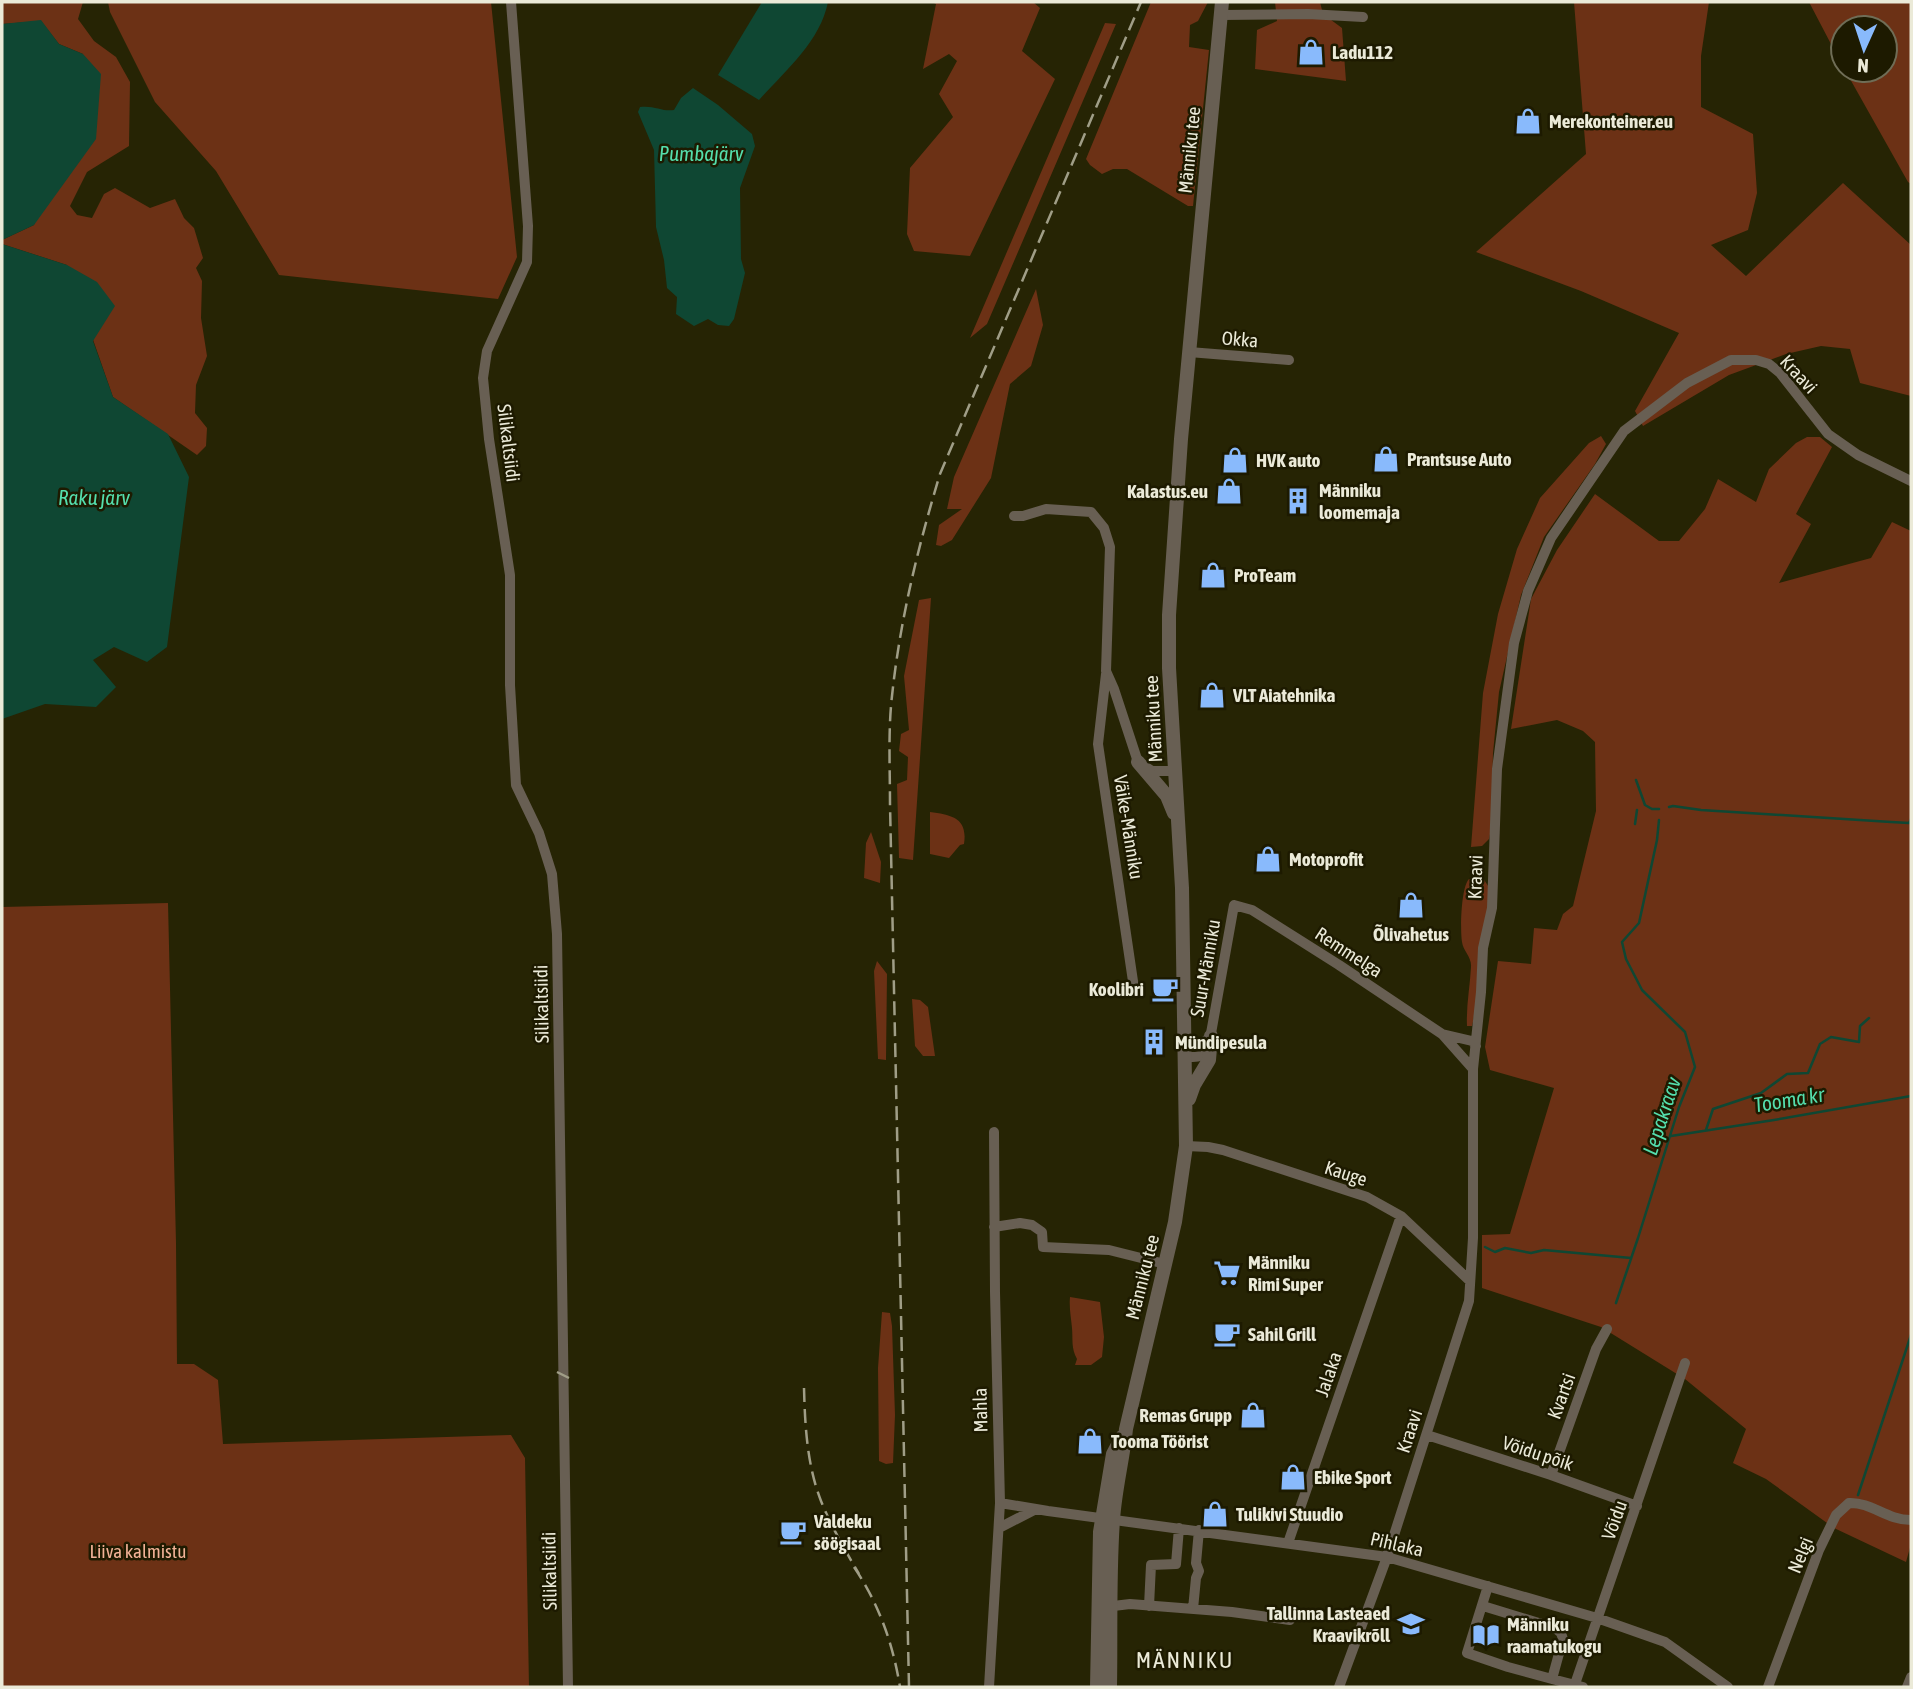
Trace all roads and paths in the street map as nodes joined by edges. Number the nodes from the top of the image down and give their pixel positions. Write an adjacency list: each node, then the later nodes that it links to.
1 (511, 2): 50 (street, Silikaltsiidi)
2 (1222, 8): 3 (street); 4 (street, Männiku tee)
3 (1363, 17)
4 (1189, 352): 5 (street, Okka); 10 (street, Männiku tee)
5 (1289, 360)
6 (1911, 481): 16 (street, Kraavi)
7 (1014, 516): 8 (street, Väike-Männiku)
8 (1106, 671): 9 (street, Väike-Männiku); 13 (street, Väike-Männiku)
9 (1138, 762): 10 (street, Väike-Männiku); 11 (street)
10 (1175, 771): 11 (street, Männiku tee)
11 (1178, 820): 17 (street, Männiku tee)
12 (1234, 905): 14 (street, Remmelga); 15 (street, Suur-Männiku)
13 (1134, 988)
14 (1442, 1034): 16 (street, Remmelga); 18 (street, Remmelga)
15 (1211, 1036): 17 (street, Suur-Männiku); 19 (street)
16 (1476, 1046): 18 (street, Kraavi)
17 (1185, 1051): 19 (street, Männiku tee)
18 (1473, 1069): 25 (street, Kraavi)
19 (1186, 1107): 21 (street, Männiku tee)
20 (994, 1132): 23 (street, Mahla)
21 (1186, 1146): 22 (street, Kauge); 24 (street, Männiku tee)
22 (1401, 1216): 25 (street, Kauge); 38 (street, Jalaka)
23 (995, 1227): 24 (street); 30 (street, Mahla)
24 (1165, 1264): 33 (street, Männiku tee)
25 (1469, 1281): 28 (street, Kraavi)
26 (1606, 1329): 29 (street, Kvartsi)
27 (1685, 1363): 31 (street, Võidu)
28 (1427, 1435): 29 (street, Võidu põik); 39 (street, Kraavi)
29 (1551, 1475): 31 (street, Võidu põik)
30 (1000, 1503): 32 (street, Pihlaka); 35 (street, Mahla)
31 (1637, 1506): 45 (street, Võidu)
32 (1036, 1509): 33 (street, Pihlaka); 35 (street)
33 (1107, 1518): 36 (street, Pihlaka); 43 (street, Männiku tee)
34 (1911, 1520): 56 (street, Nelgi)
35 (999, 1528): 51 (street, Mahla)
36 (1180, 1528): 37 (street, Pihlaka); 41 (street)
37 (1199, 1530): 38 (street, Pihlaka); 44 (street)
38 (1289, 1543): 39 (street, Pihlaka)
39 (1387, 1557): 40 (street, Pihlaka); 54 (street, Kraavi)
40 (1488, 1586): 42 (street); 45 (street, Pihlaka)
41 (1149, 1606): 43 (street); 44 (street)
42 (1483, 1606): 48 (street); 48 (street)
43 (1105, 1607): 52 (street, Männiku tee); 53 (street, Männiku tee)
44 (1193, 1609): 46 (street)
45 (1597, 1618): 49 (street, Võidu); 55 (street, Pihlaka)
46 (1290, 1620)
47 (1911, 1677): 57 (street)
48 (1552, 1679): 49 (street)
49 (1577, 1686)
50 (568, 1687)
51 (989, 1687)
52 (1097, 1687)
53 (1110, 1687)
54 (1339, 1687)
55 (1728, 1687)
56 (1768, 1687)
57 (1907, 1687)

